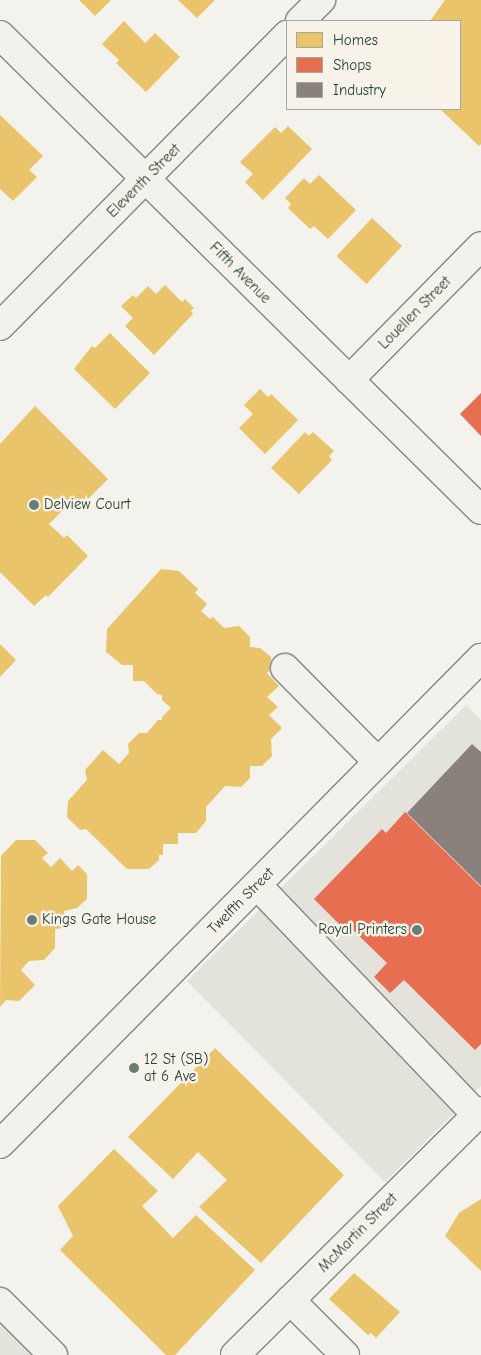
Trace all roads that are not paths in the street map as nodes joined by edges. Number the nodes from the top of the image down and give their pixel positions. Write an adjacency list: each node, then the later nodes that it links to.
1 (320, 1): 2 (street)
2 (301, 20)
3 (0, 35): 5 (street, Fifth Avenue)
4 (286, 36): 5 (street, Eleventh Street)
5 (145, 179): 7 (street, Eleventh Street); 8 (street, Fifth Avenue)
6 (481, 246): 8 (street, Louellen Street)
7 (0, 326)
8 (349, 380): 9 (street, Fifth Avenue)
9 (481, 510)
10 (481, 658): 12 (street, Twelfth Street)
11 (285, 668): 12 (street)
12 (378, 762): 13 (street, Twelfth Street)
13 (257, 884): 14 (street); 15 (street, Twelfth Street)
14 (479, 1113): 16 (street, McMartin Street)
15 (0, 1144)
16 (290, 1300): 19 (street, McMartin Street); 20 (street)
17 (0, 1302): 18 (street)
18 (53, 1355)
19 (235, 1355)
20 (345, 1355)

